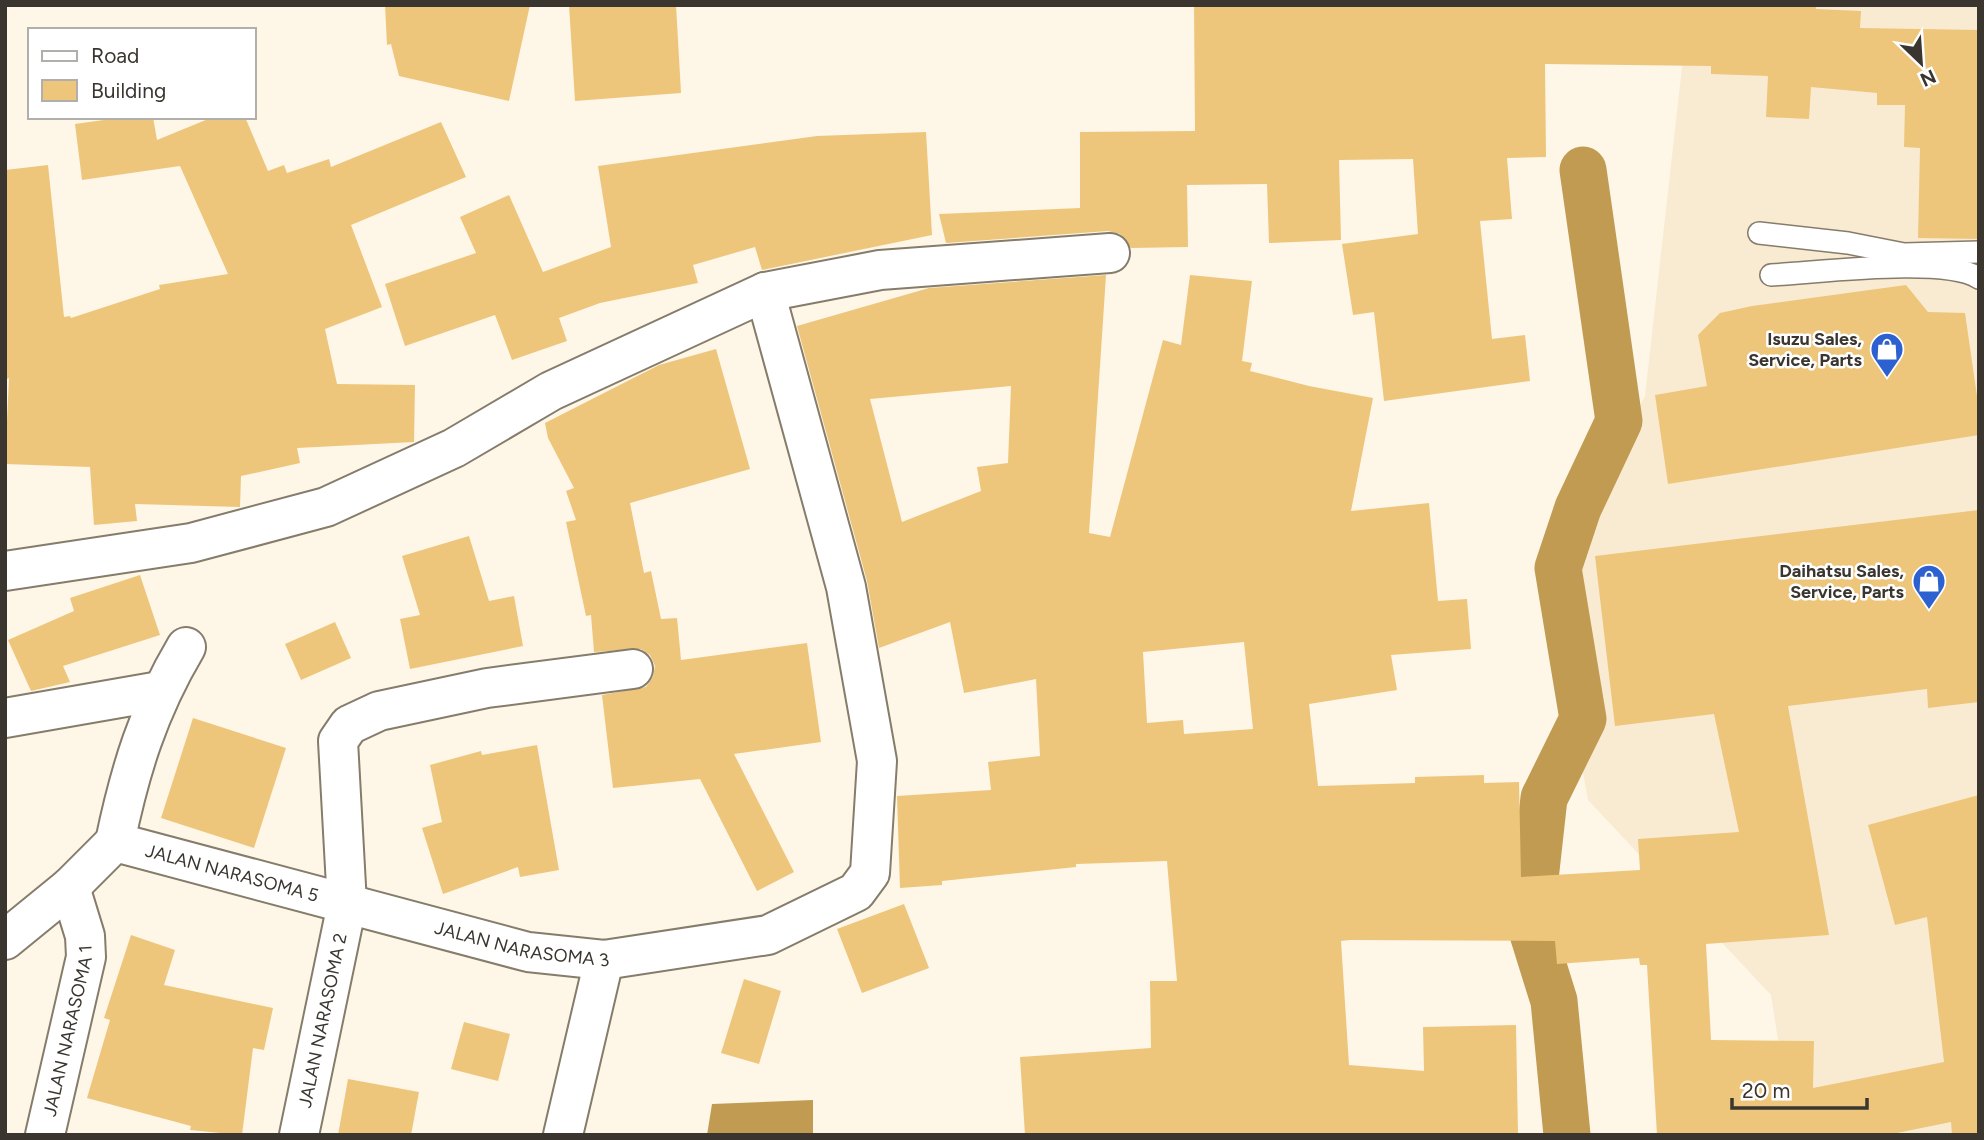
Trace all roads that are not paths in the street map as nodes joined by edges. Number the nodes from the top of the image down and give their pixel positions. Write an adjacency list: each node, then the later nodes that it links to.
1 (1759, 233): 2 (lane)
2 (1979, 252)
3 (1110, 253): 6 (street)
4 (1771, 275): 5 (lane)
5 (1979, 278)
6 (765, 292): 7 (street); 16 (street)
7 (5, 571)
8 (186, 647): 10 (street)
9 (632, 669): 14 (street, JALAN NARASOMA 2)
10 (160, 691): 11 (street); 12 (street)
11 (5, 719)
12 (115, 842): 13 (street); 14 (street, JALAN NARASOMA 5)
13 (70, 887): 15 (street); 17 (street, JALAN NARASOMA 1)
14 (347, 904): 16 (street, JALAN NARASOMA 3); 18 (street, JALAN NARASOMA 2)
15 (5, 940)
16 (604, 960): 19 (street, JALAN NARASOMA 3)
17 (45, 1135)
18 (299, 1135)
19 (563, 1135)

